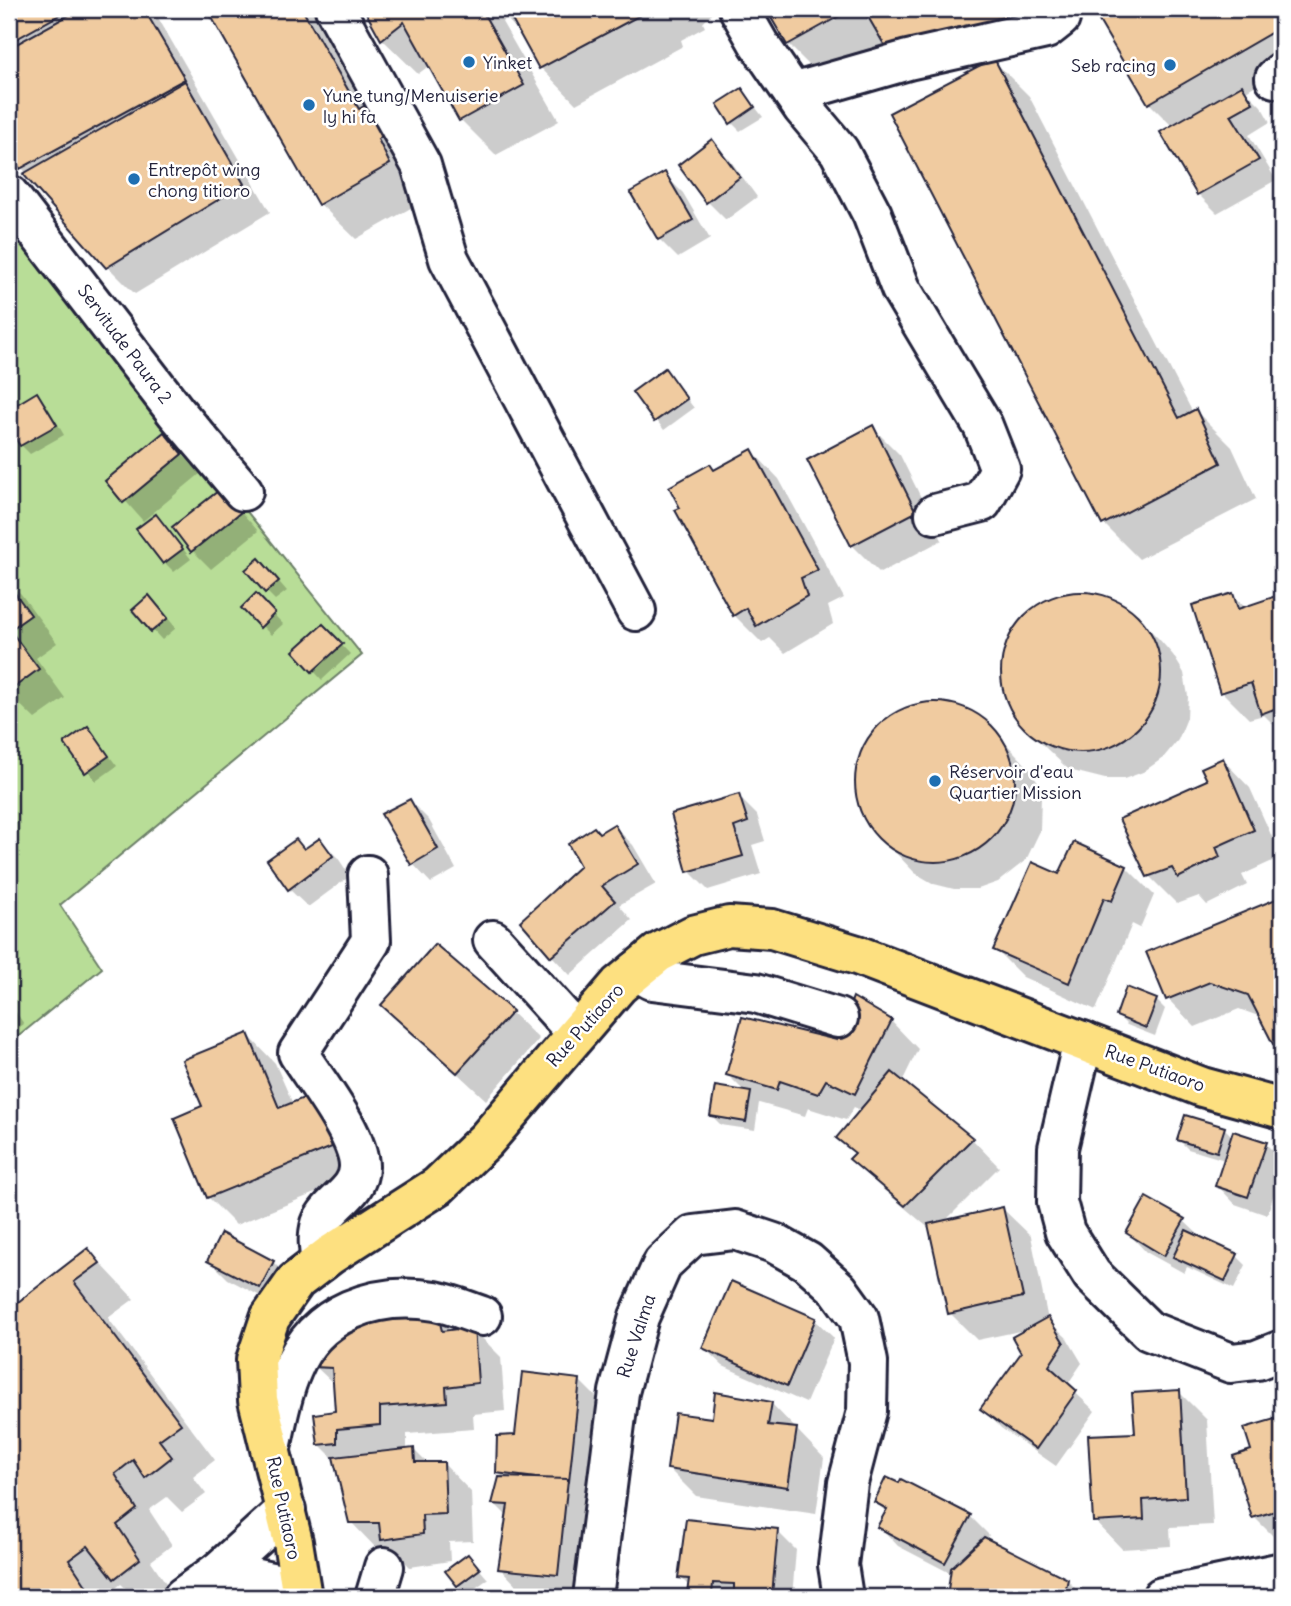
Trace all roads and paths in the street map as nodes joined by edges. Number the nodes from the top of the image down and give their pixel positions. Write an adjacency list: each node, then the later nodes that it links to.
1 (335, 9): 8 (street)
2 (738, 9): 4 (street)
3 (1053, 19): 4 (street)
4 (793, 93): 7 (street)
5 (9, 195): 6 (street, Servitude Paura 2)
6 (243, 491)
7 (935, 514)
8 (636, 611)
9 (368, 874): 16 (street)
10 (494, 940): 13 (street)
11 (636, 971): 12 (street); 13 (main road, Rue Putiaoro); 14 (main road, Rue Putiaoro)
12 (838, 1018)
13 (578, 1033): 16 (main road, Rue Putiaoro)
14 (1083, 1041): 15 (main road, Rue Putiaoro); 18 (street)
15 (1282, 1109)
16 (321, 1262): 19 (main road, Rue Putiaoro)
17 (482, 1316): 19 (street)
18 (1270, 1355)
19 (271, 1448): 20 (main road, Rue Putiaoro)
20 (286, 1510): 21 (street); 23 (main road, Rue Putiaoro)
21 (219, 1571): 23 (street); 24 (street)
22 (1282, 1572): 27 (street)
23 (301, 1593)
24 (183, 1597)
25 (593, 1597): 26 (street, Rue Valma)
26 (843, 1597)
27 (1162, 1597)

